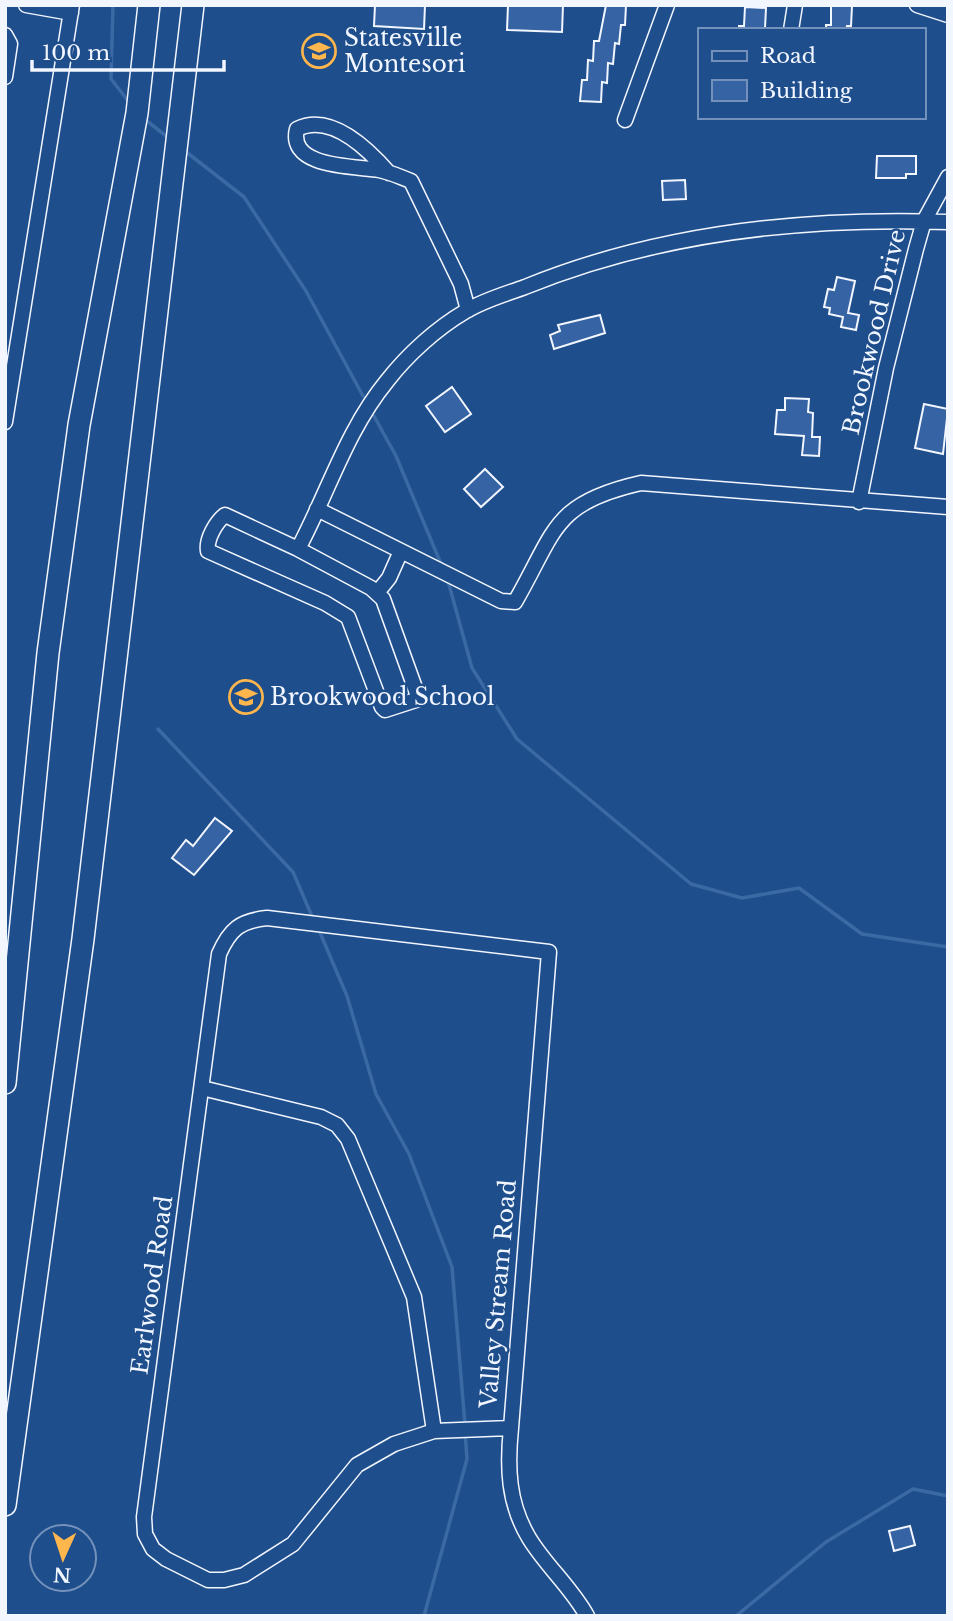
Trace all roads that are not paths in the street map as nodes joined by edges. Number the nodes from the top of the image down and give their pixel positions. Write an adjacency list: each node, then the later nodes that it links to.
1 (26, 5): 7 (street)
2 (149, 5): 27 (highway)
3 (193, 5): 31 (highway)
4 (667, 5): 12 (street)
5 (795, 5): 9 (street)
6 (923, 6): 8 (street)
7 (71, 9): 18 (street)
8 (948, 15)
9 (791, 28)
10 (5, 35): 11 (street)
11 (5, 77)
12 (625, 120)
13 (389, 173): 13 (street); 17 (street)
14 (948, 177): 15 (street, Brookwood Drive)
15 (924, 221): 16 (street); 17 (street); 20 (street, Brookwood Drive)
16 (948, 222)
17 (467, 310): 22 (street)
18 (7, 394): 19 (street)
19 (5, 422)
20 (859, 502): 21 (street); 24 (street)
21 (948, 507)
22 (317, 509): 23 (street); 24 (street)
23 (298, 550): 25 (street); 25 (street)
24 (401, 551): 25 (street)
25 (377, 593)
26 (549, 952): 28 (street, Earlwood Road); 29 (street, Valley Stream Road)
27 (5, 1083)
28 (202, 1088): 30 (street); 30 (street, Earlwood Road)
29 (510, 1428): 30 (street, Earlwood Road); 32 (street, Valley Stream Road)
30 (434, 1431)
31 (5, 1505)
32 (587, 1616)

